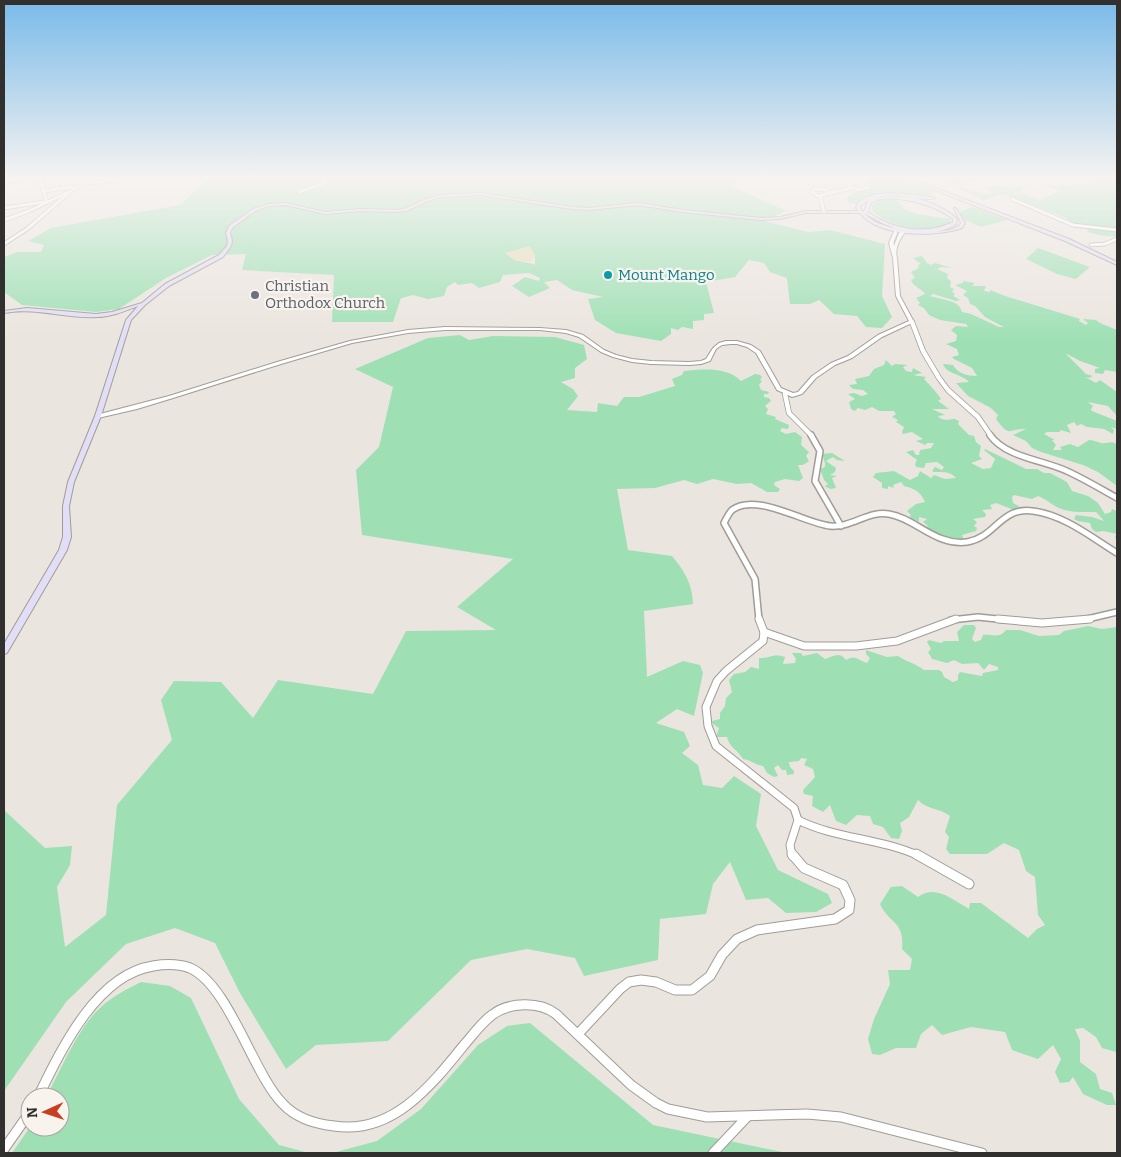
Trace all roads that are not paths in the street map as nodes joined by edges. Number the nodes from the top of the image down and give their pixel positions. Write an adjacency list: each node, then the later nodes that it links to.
1 (22, 233): 8 (street)
2 (229, 233): 13 (main road)
3 (894, 233): 10 (street)
4 (901, 233): 10 (street)
5 (1049, 233): 12 (main road)
6 (1060, 233): 9 (main road)
7 (1117, 239): 9 (street)
8 (4, 244)
9 (1091, 245): 11 (main road)
10 (894, 251): 15 (street)
11 (1117, 258)
12 (1117, 264)
13 (143, 304): 14 (main road); 17 (main road)
14 (4, 312)
15 (912, 322): 16 (street); 18 (street)
16 (785, 394): 17 (street); 19 (street)
17 (98, 416): 23 (main road)
18 (1117, 498)
19 (841, 526): 20 (street); 22 (street)
20 (1117, 553)
21 (1117, 612): 22 (street)
22 (764, 632): 24 (street)
23 (4, 651)
24 (798, 820): 25 (street); 26 (street)
25 (968, 884)
26 (578, 1034): 27 (street); 28 (street)
27 (43, 1087)
28 (747, 1117): 31 (street); 32 (street)
29 (20, 1126): 30 (street)
30 (4, 1149)
31 (713, 1153)
32 (982, 1153)

